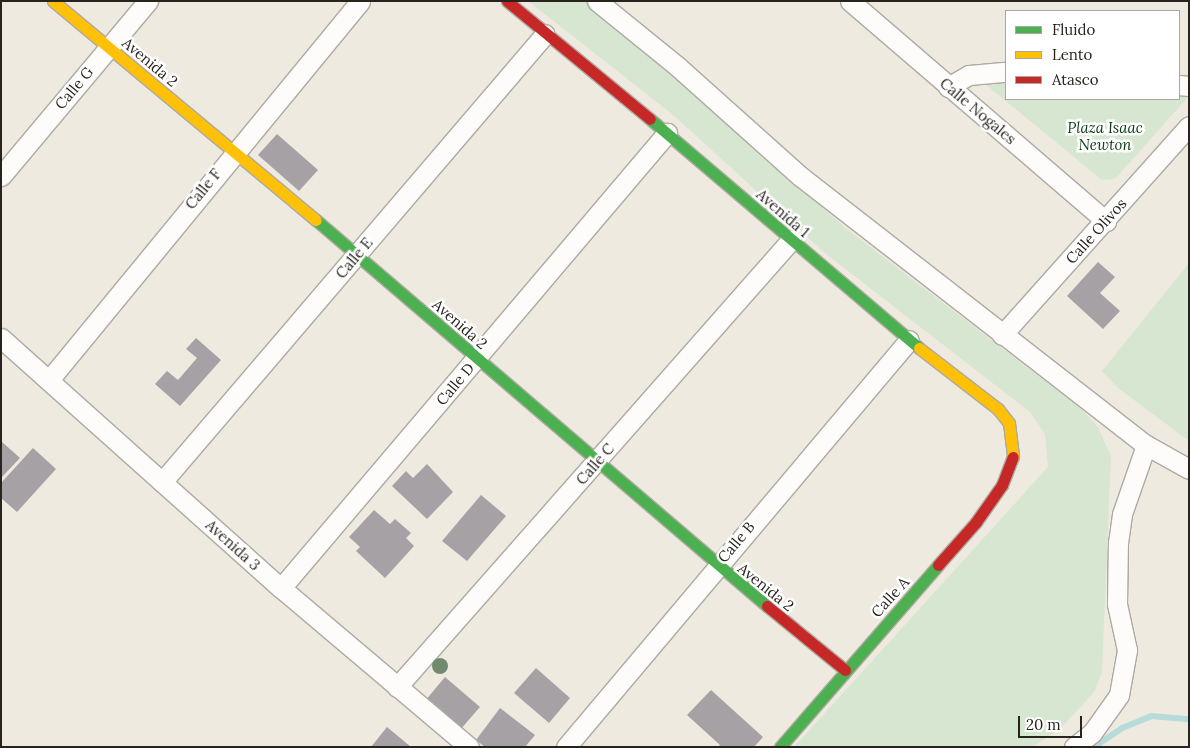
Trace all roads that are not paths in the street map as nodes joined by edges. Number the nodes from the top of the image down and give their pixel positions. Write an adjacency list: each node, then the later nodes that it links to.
1 (53, 1): 8 (street, Avenida 2)
2 (148, 1): 8 (street, Calle G)
3 (360, 1): 13 (street, Calle F)
4 (506, 1): 7 (street, Avenida 1)
5 (597, 1): 18 (street)
6 (850, 1): 10 (street, Calle Nogales)
7 (545, 34): 12 (street, Avenida 1); 17 (street, Calle E)
8 (108, 47): 13 (street, Avenida 2); 14 (street, Calle G)
9 (1005, 72): 10 (street)
10 (948, 87): 15 (street, Calle Nogales)
11 (1189, 126): 15 (street, Calle Olivos)
12 (667, 133): 16 (street, Avenida 1); 21 (street, Calle D)
13 (234, 152): 17 (street, Avenida 2); 22 (street, Calle F)
14 (1, 176)
15 (1106, 221): 18 (street, Calle Olivos)
16 (791, 240): 20 (street, Avenida 1); 24 (street, Calle C)
17 (357, 254): 21 (street, Avenida 2); 27 (street, Calle E)
18 (1002, 335): 23 (street)
19 (1, 338): 22 (street, Avenida 3)
20 (909, 340): 25 (street, Avenida 1); 28 (street, Calle B)
21 (476, 358): 24 (street, Avenida 2); 29 (street, Calle D)
22 (49, 380): 27 (street, Avenida 3)
23 (1146, 445): 26 (street); 35 (street)
24 (597, 461): 28 (street, Avenida 2); 31 (street, Calle C)
25 (1013, 461): 30 (street, Calle A)
26 (1189, 469)
27 (162, 482): 29 (street, Avenida 3)
28 (716, 566): 30 (street, Avenida 2); 33 (street, Calle B)
29 (281, 588): 31 (street, Avenida 3)
30 (845, 670): 34 (street, Calle A)
31 (397, 687): 32 (street, Avenida 3)
32 (469, 747)
33 (566, 747)
34 (780, 747)
35 (1074, 747)

